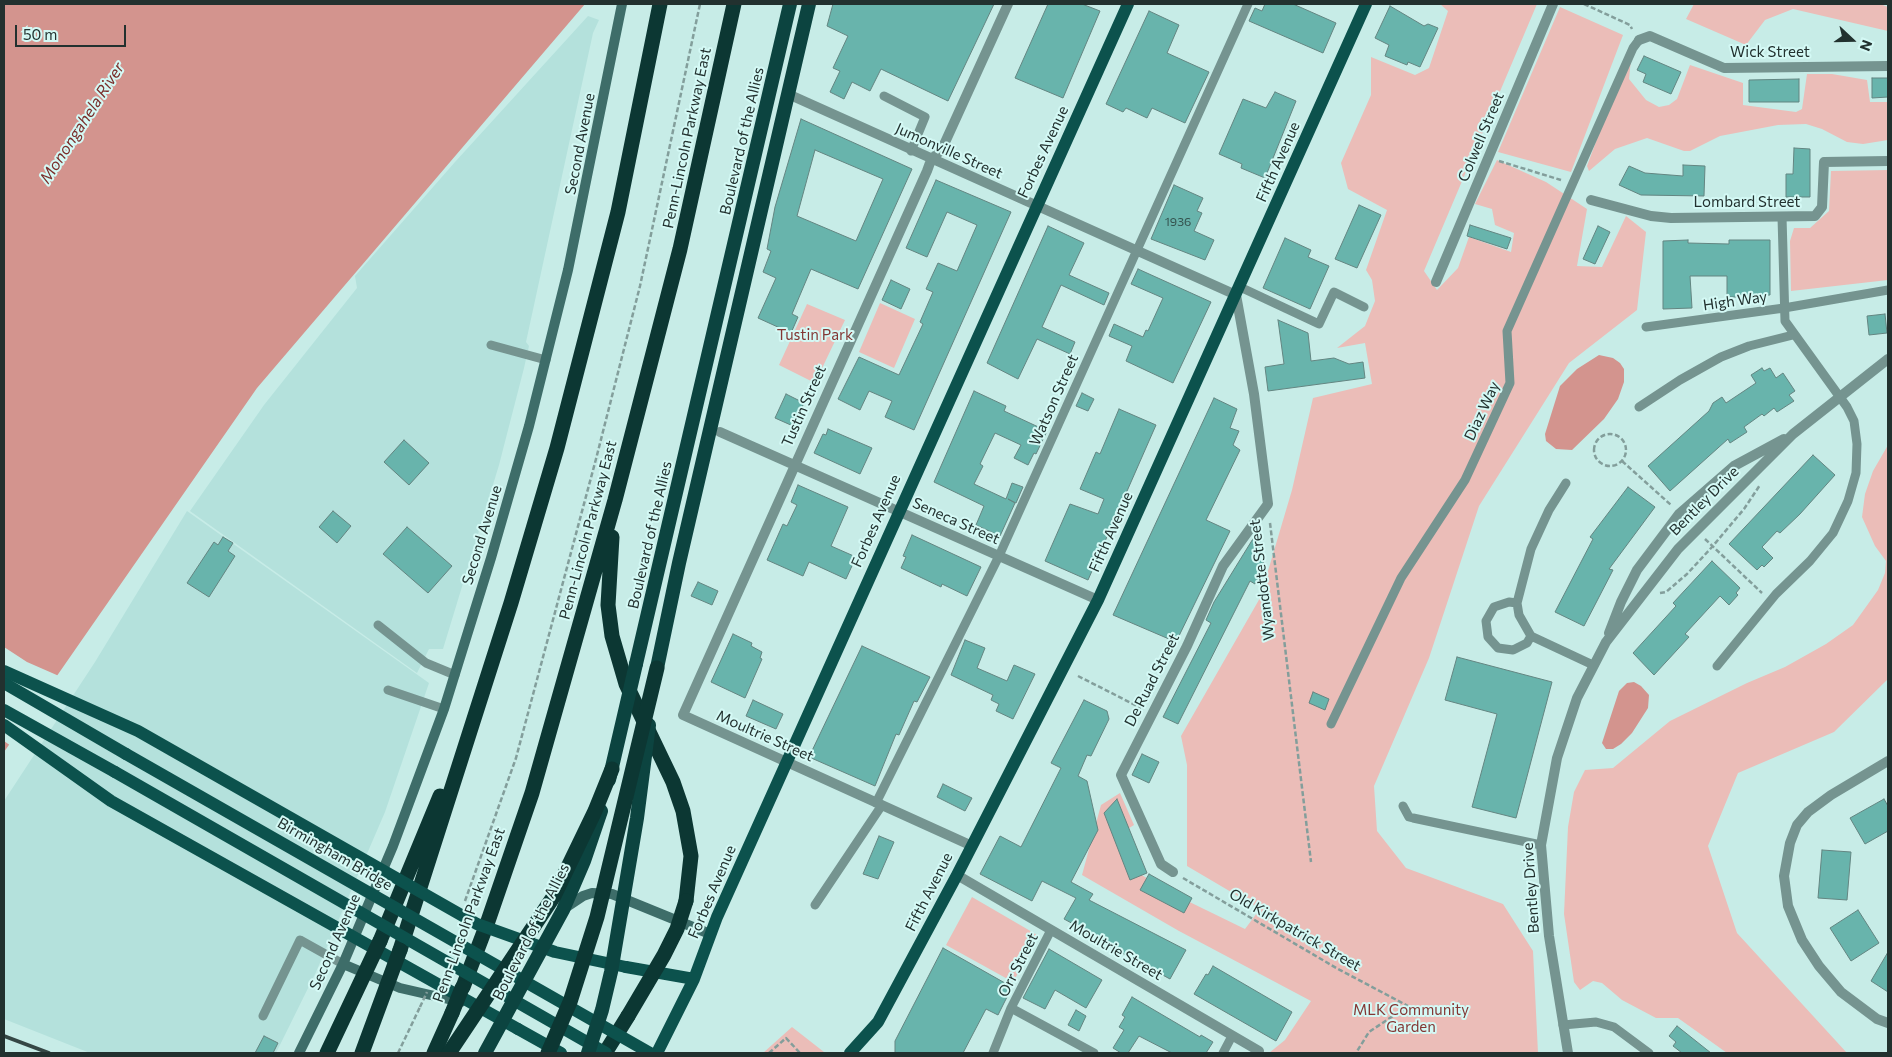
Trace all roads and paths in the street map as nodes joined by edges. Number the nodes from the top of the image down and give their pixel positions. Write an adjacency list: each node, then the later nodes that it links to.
1 (622, 4): 35 (main road, Second Avenue)
2 (660, 4): 64 (highway)
3 (700, 4): 84 (path)
4 (734, 4): 44 (highway, Penn-Lincoln Parkway East)
5 (790, 4): 75 (highway, Boulevard of the Allies, bridge)
6 (808, 4): 15 (highway)
7 (1008, 4): 19 (street, Tustin Street)
8 (1128, 4): 23 (main road, Forbes Avenue)
9 (1248, 4): 25 (lane, Watson Street)
10 (1366, 4): 28 (main road, Fifth Avenue)
11 (1554, 4): 18 (street, Colwell Street)
12 (1584, 4): 13 (path)
13 (1639, 40): 14 (street, Wick Street); 21 (lane, Diaz Way)
14 (1888, 66)
15 (788, 94): 17 (street, Jumonville Street); 60 (highway)
16 (884, 96): 17 (lane)
17 (911, 151): 19 (street, Jumonville Street)
18 (1488, 158): 21 (path); 26 (street, Colwell Street)
19 (932, 160): 23 (street, Jumonville Street); 41 (street, Tustin Street)
20 (1888, 162): 24 (street, Lombard Street)
21 (1573, 183): 71 (lane, Diaz Way)
22 (1591, 200): 24 (street, Lombard Street)
23 (1036, 206): 25 (street, Jumonville Street); 47 (main road, Forbes Avenue)
24 (1782, 217): 30 (lane)
25 (1137, 251): 28 (street, Jumonville Street); 50 (lane, Watson Street)
26 (1436, 282)
27 (1888, 290): 30 (lane)
28 (1238, 291): 29 (lane); 45 (street, Wyandotte Street); 53 (main road, Fifth Avenue)
29 (1364, 307)
30 (1784, 308): 31 (lane, High Way); 32 (lane, High Way)
31 (1646, 327)
32 (1793, 335): 36 (lane, High Way); 37 (lane)
33 (491, 345): 35 (lane)
34 (1888, 359): 36 (street, Bentley Drive)
35 (546, 360): 62 (main road, Second Avenue)
36 (1840, 395): 39 (street, Bentley Drive); 59 (lane, High Way)
37 (1639, 407)
38 (720, 432): 41 (street, Seneca Street)
39 (1793, 434): 57 (street, Bentley Drive); 57 (street, Bentley Drive)
40 (1622, 460): 40 (path); 46 (path)
41 (794, 465): 47 (street, Seneca Street); 70 (street, Tustin Street)
42 (1566, 483): 54 (lane)
43 (1761, 484): 49 (path)
44 (615, 500): 100 (highway, Penn-Lincoln Parkway East, bridge); 106 (highway, bridge)
45 (1268, 504): 69 (street, De Ruad Street); 80 (path, Wyandotte Street)
46 (1671, 506)
47 (898, 511): 50 (street, Seneca Street); 74 (main road, Forbes Avenue)
48 (1704, 538): 49 (path)
49 (1712, 546): 51 (path); 52 (path)
50 (999, 556): 53 (street, Seneca Street); 76 (lane, Watson Street)
51 (1657, 593)
52 (1762, 593)
53 (1098, 600): 79 (main road, Fifth Avenue)
54 (1517, 603): 56 (lane); 56 (lane)
55 (378, 624): 62 (lane)
56 (1531, 636): 58 (lane)
57 (1606, 642): 58 (street, Bentley Drive)
58 (1593, 665): 78 (street, Bentley Drive)
59 (1717, 666)
60 (657, 668): 103 (highway, bridge); 105 (highway, bridge)
61 (4, 671): 88 (main road, bridge)
62 (455, 675): 67 (main road, Second Avenue)
63 (1078, 676): 69 (path)
64 (486, 681): 97 (highway, bridge); 98 (highway, bridge)
65 (4, 683): 107 (main road, Birmingham Bridge, bridge)
66 (388, 690): 67 (lane)
67 (444, 709): 87 (main road, Second Avenue)
68 (4, 710): 106 (main road, bridge)
69 (1151, 713): 81 (street, De Ruad Street)
70 (683, 715): 74 (street, Moultrie Street)
71 (1331, 724)
72 (4, 726): 104 (main road, bridge)
73 (1888, 761): 92 (street)
74 (787, 762): 76 (street, Moultrie Street); 86 (main road, Forbes Avenue)
75 (612, 769): 101 (highway, bridge); 102 (highway, Boulevard of the Allies, bridge)
76 (879, 804): 79 (street, Moultrie Street); 83 (lane, Watson Street)
77 (1403, 806): 78 (lane)
78 (1541, 845): 93 (street, Bentley Drive)
79 (970, 846): 82 (main road, Fifth Avenue)
80 (1310, 862)
81 (1173, 872): 115 (path, Old Kirkpatrick Street)
82 (957, 875): 85 (street, Moultrie Street); 111 (main road, Fifth Avenue)
83 (815, 905)
84 (463, 907)
85 (1052, 930): 90 (lane, Orr Street); 94 (street, Moultrie Street)
86 (710, 934): 87 (main road); 88 (main road, Forbes Avenue)
87 (343, 964): 91 (lane); 96 (main road, Second Avenue)
88 (694, 980): 108 (main road, Forbes Avenue)
89 (427, 991): 99 (path, bridge)
90 (1011, 1008): 112 (lane); 113 (lane, Orr Street)
91 (263, 1016)
92 (1888, 1023)
93 (1563, 1025): 116 (street, Bentley Drive); 117 (lane)
94 (1232, 1036): 95 (street, Moultrie Street); 114 (lane)
95 (1259, 1051)
96 (299, 1053)
97 (327, 1053)
98 (362, 1053)
99 (398, 1053)
100 (434, 1053)
101 (449, 1053)
102 (485, 1053)
103 (548, 1053)
104 (561, 1053)
105 (588, 1053)
106 (606, 1053)
107 (650, 1053)
108 (657, 1053)
109 (769, 1053): 110 (path)
110 (800, 1053)
111 (850, 1053)
112 (993, 1053)
113 (1094, 1053)
114 (1223, 1053)
115 (1356, 1053)
116 (1568, 1053)
117 (1649, 1053)

